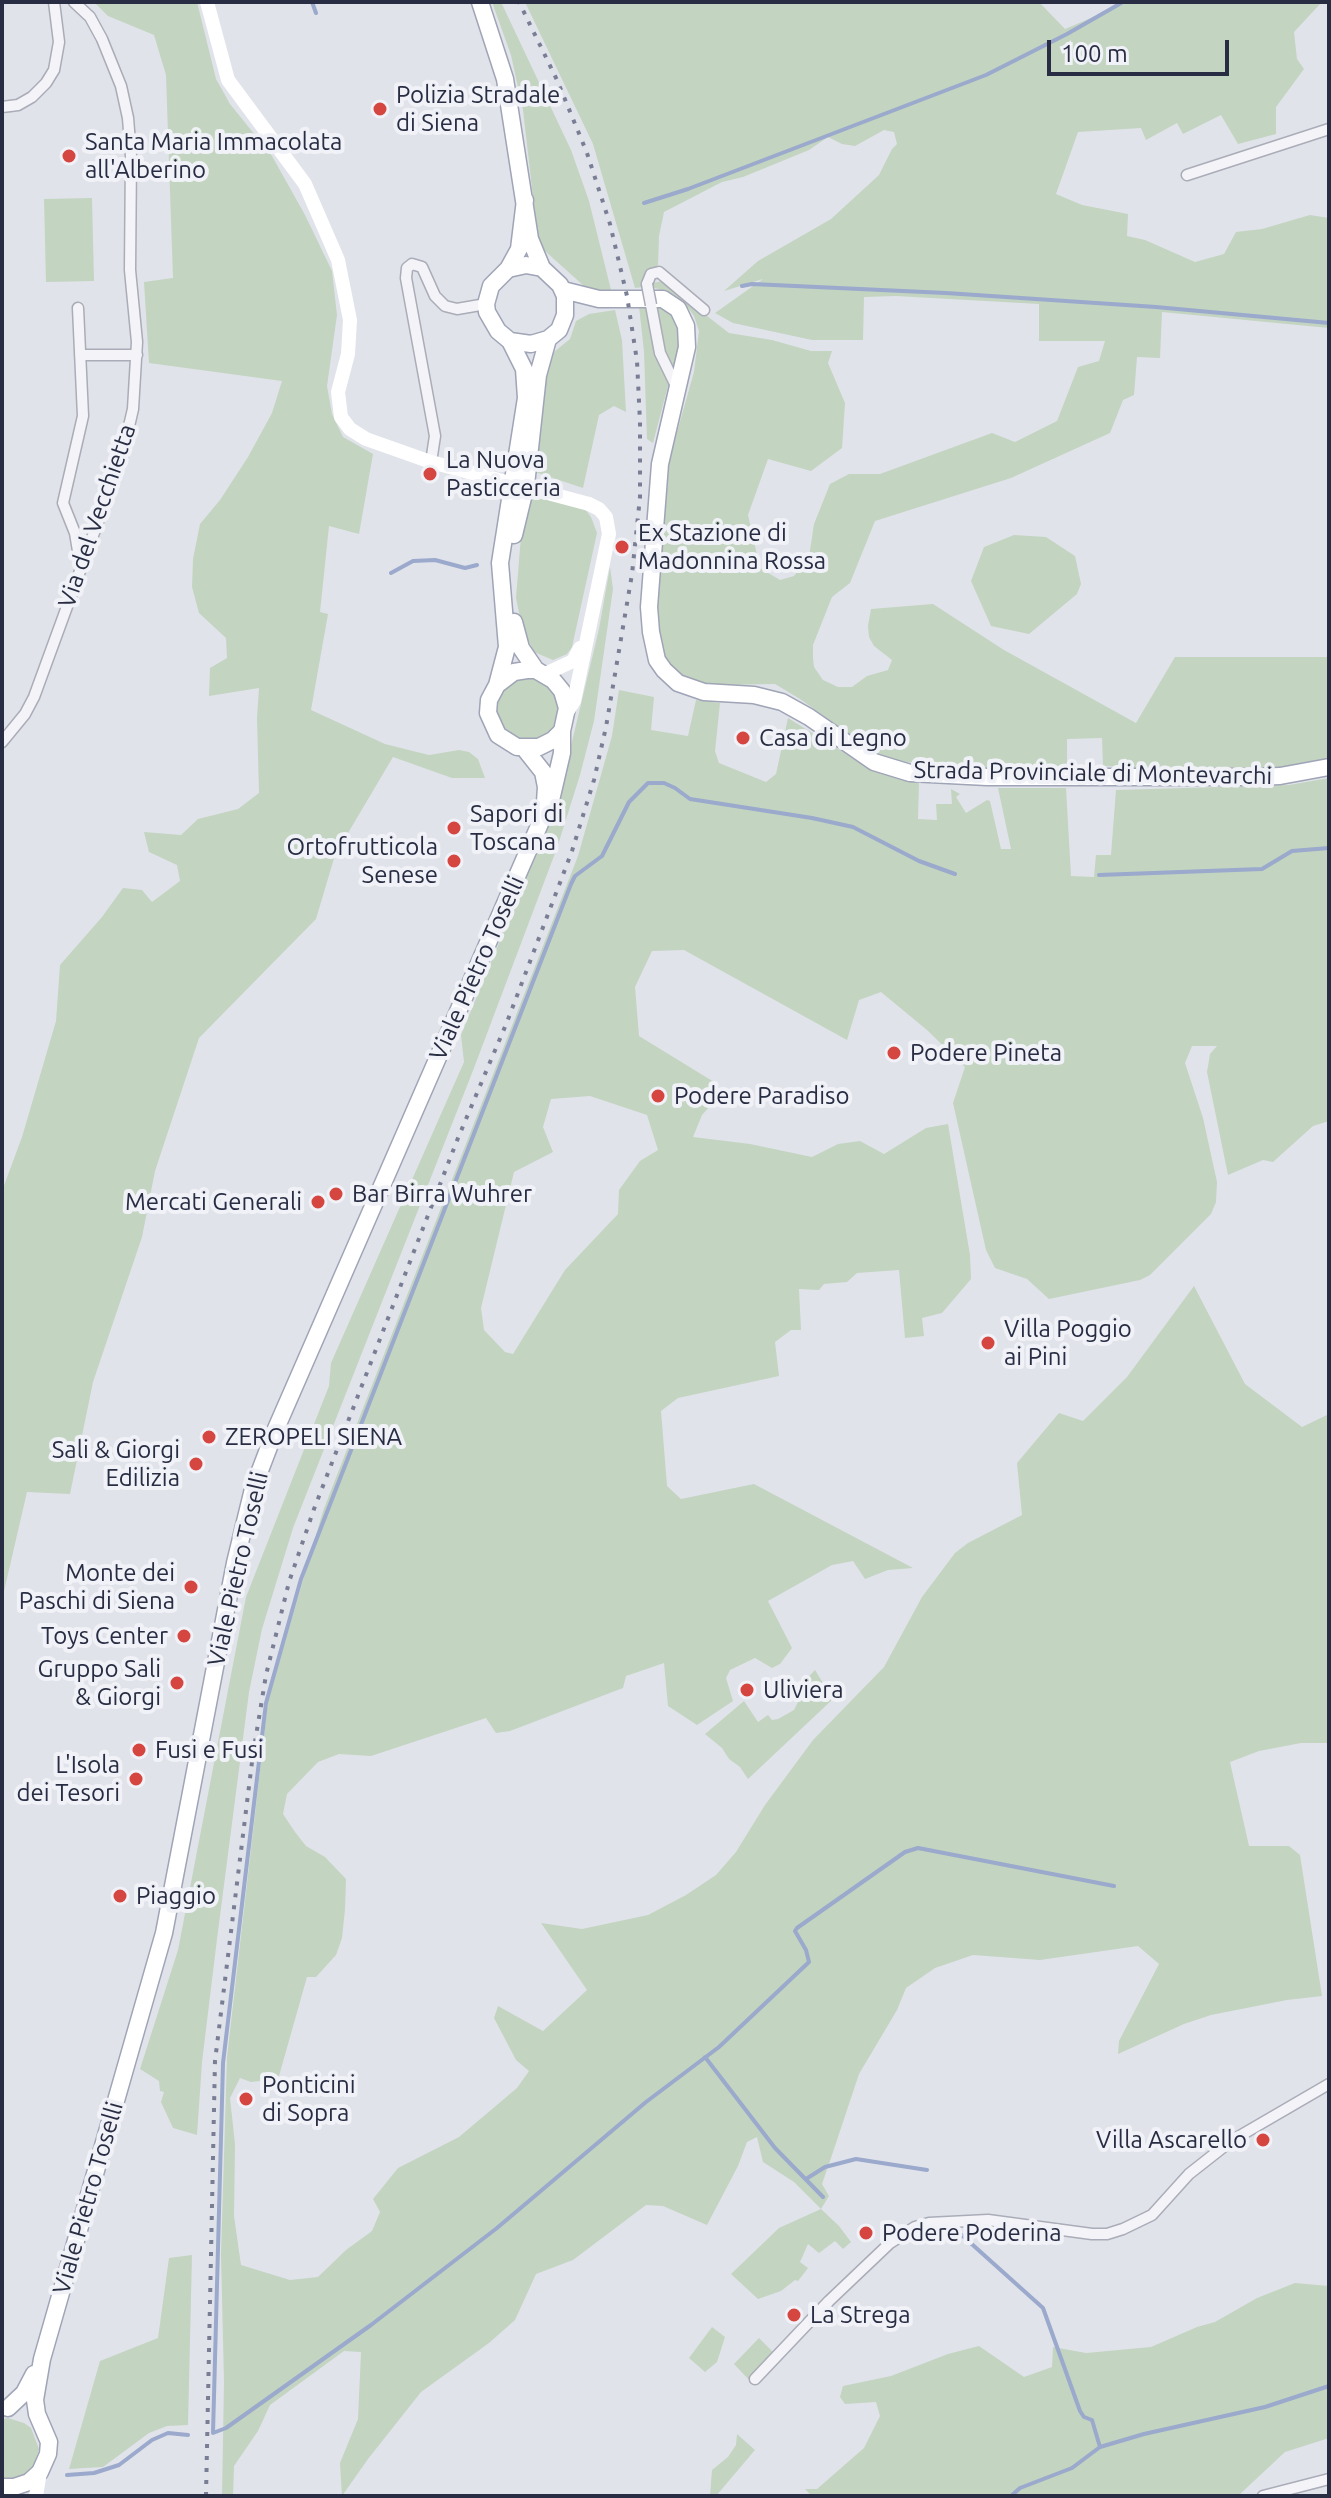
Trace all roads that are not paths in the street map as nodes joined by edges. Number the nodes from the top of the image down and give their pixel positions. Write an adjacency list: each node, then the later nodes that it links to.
1 (54, 2): 6 (street)
2 (74, 2): 5 (street, Via del Vecchietta)
3 (207, 2): 24 (street)
4 (480, 2): 10 (main road)
5 (85, 10): 6 (street); 22 (street, Via del Vecchietta)
6 (56, 20): 7 (street)
7 (2, 107)
8 (1329, 129): 9 (street)
9 (1187, 175)
10 (525, 200): 11 (main road); 12 (main road)
11 (542, 268): 12 (main road); 13 (main road)
12 (508, 269): 15 (main road)
13 (563, 290): 14 (main road, Strada Provinciale di Montevarchi); 18 (main road)
14 (599, 299): 18 (main road, Strada Provinciale di Montevarchi); 23 (main road, Strada Provinciale di Montevarchi)
15 (486, 304): 20 (main road, Viale Pietro Toselli); 24 (street)
16 (78, 308): 21 (street)
17 (704, 310): 23 (street, bridge)
18 (565, 315): 19 (main road)
19 (548, 339): 20 (main road); 27 (main road)
20 (510, 341): 28 (main road, Viale Pietro Toselli)
21 (80, 355): 22 (street); 25 (street)
22 (137, 355): 25 (street, Via del Vecchietta)
23 (677, 388): 33 (main road, Strada Provinciale di Montevarchi)
24 (431, 462): 26 (street, bridge)
25 (81, 569): 31 (street, Via del Vecchietta)
26 (588, 625): 27 (street); 29 (street)
27 (540, 672): 28 (main road); 29 (main road)
28 (497, 685): 32 (main road, Viale Pietro Toselli)
29 (567, 712): 30 (main road, Viale Pietro Toselli)
30 (562, 731): 32 (main road); 34 (main road, Viale Pietro Toselli)
31 (2, 742)
32 (524, 748): 34 (main road, Viale Pietro Toselli)
33 (1329, 767)
34 (543, 815): 36 (main road, Viale Pietro Toselli)
35 (1329, 2084): 37 (street)
36 (42, 2359): 38 (main road, Viale Pietro Toselli); 39 (main road, Viale Pietro Toselli)
37 (755, 2379)
38 (5, 2408): 39 (main road, Viale Pietro Toselli)
39 (40, 2422): 40 (main road, Viale Pietro Toselli)
40 (40, 2472): 42 (main road); 43 (street)
41 (1329, 2479): 44 (street)
42 (7, 2491)
43 (36, 2496)
44 (1263, 2496)

